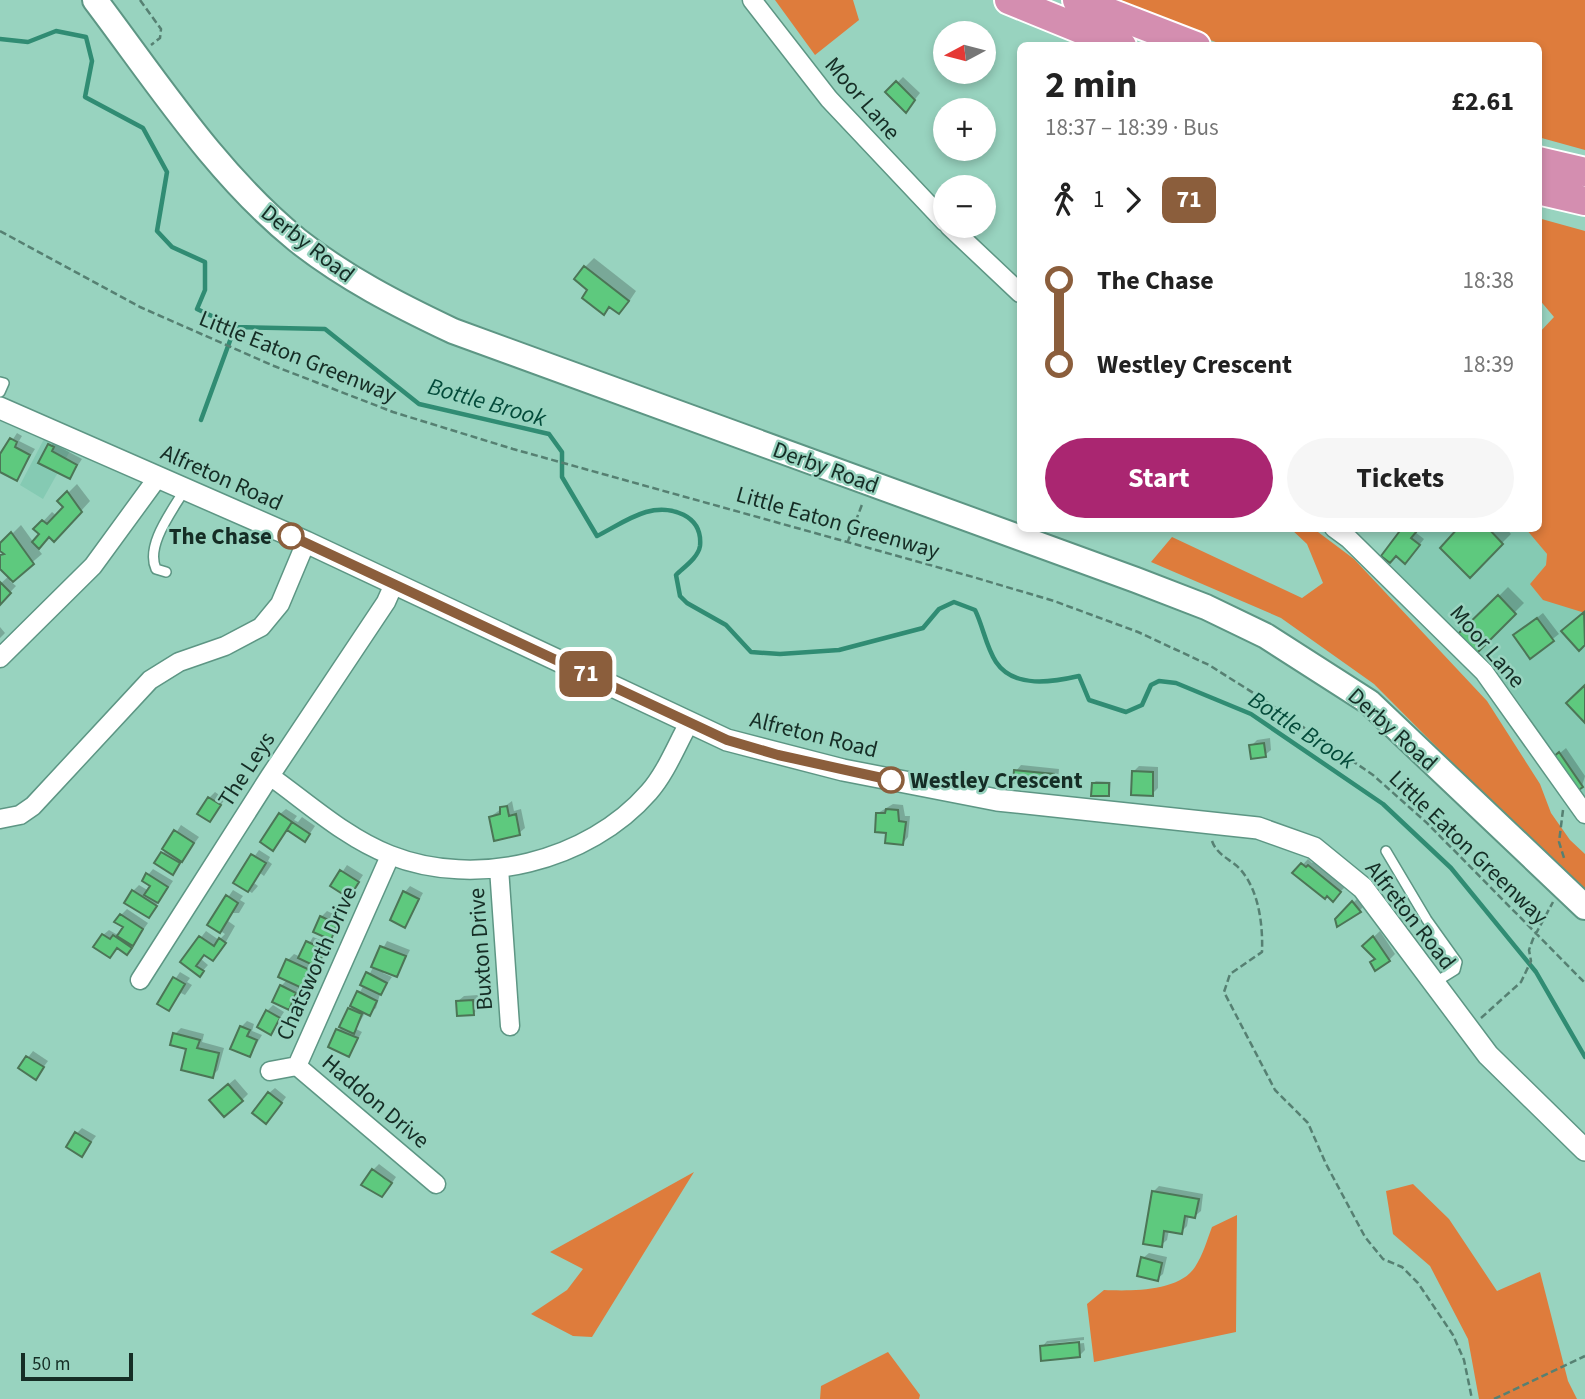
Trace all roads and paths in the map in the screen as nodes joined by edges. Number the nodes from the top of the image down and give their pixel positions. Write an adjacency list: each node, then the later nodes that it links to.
1 (95, 0): 8 (main road, Derby Road)
2 (140, 0): 8 (path)
3 (752, 0): 13 (street, Moor Lane)
4 (1009, 0): 6 (highway)
5 (1077, 0): 7 (highway)
6 (1112, 42)
7 (1186, 42)
8 (137, 56): 21 (main road, Derby Road)
9 (1542, 162): 10 (highway)
10 (1585, 172)
11 (1542, 191): 12 (highway)
12 (1585, 201)
13 (933, 209)
14 (0, 231): 24 (path, Little Eaton Greenway)
15 (962, 238): 16 (street)
16 (1017, 290)
17 (0, 382): 18 (lane)
18 (0, 392)
19 (0, 408): 20 (street, Alfreton Road)
20 (158, 477): 22 (street, Alfreton Road); 28 (street)
21 (869, 482): 24 (path); 40 (main road, Derby Road)
22 (185, 489): 25 (street, Alfreton Road); 26 (lane)
23 (1340, 532): 31 (street, Moor Lane)
24 (848, 541): 41 (path, Little Eaton Greenway)
25 (306, 542): 27 (street, Alfreton Road); 32 (street)
26 (166, 572)
27 (394, 584): 29 (street, Alfreton Road); 30 (street, The Leys)
28 (0, 658)
29 (689, 723): 33 (street, Alfreton Road); 38 (street)
30 (270, 776): 36 (street); 42 (street, The Leys)
31 (1585, 814)
32 (0, 818)
33 (1212, 821): 44 (street, Alfreton Road); 52 (path)
34 (1562, 826): 37 (path)
35 (1386, 851): 44 (lane)
36 (390, 856): 38 (street); 47 (street, Chatsworth Drive)
37 (1564, 858)
38 (499, 868): 45 (street, Buxton Drive)
39 (1553, 902): 41 (path)
40 (1585, 906)
41 (1536, 934): 43 (path, Little Eaton Greenway); 46 (path)
42 (139, 980)
43 (1585, 983)
44 (1432, 984): 46 (street, Alfreton Road)
45 (510, 1026)
46 (1467, 1028): 49 (street, Alfreton Road)
47 (297, 1066): 48 (street, Chatsworth Drive); 50 (street, Haddon Drive)
48 (271, 1070)
49 (1585, 1150)
50 (434, 1158)
51 (1585, 1356): 53 (path)
52 (1472, 1399)
53 (1494, 1399)

